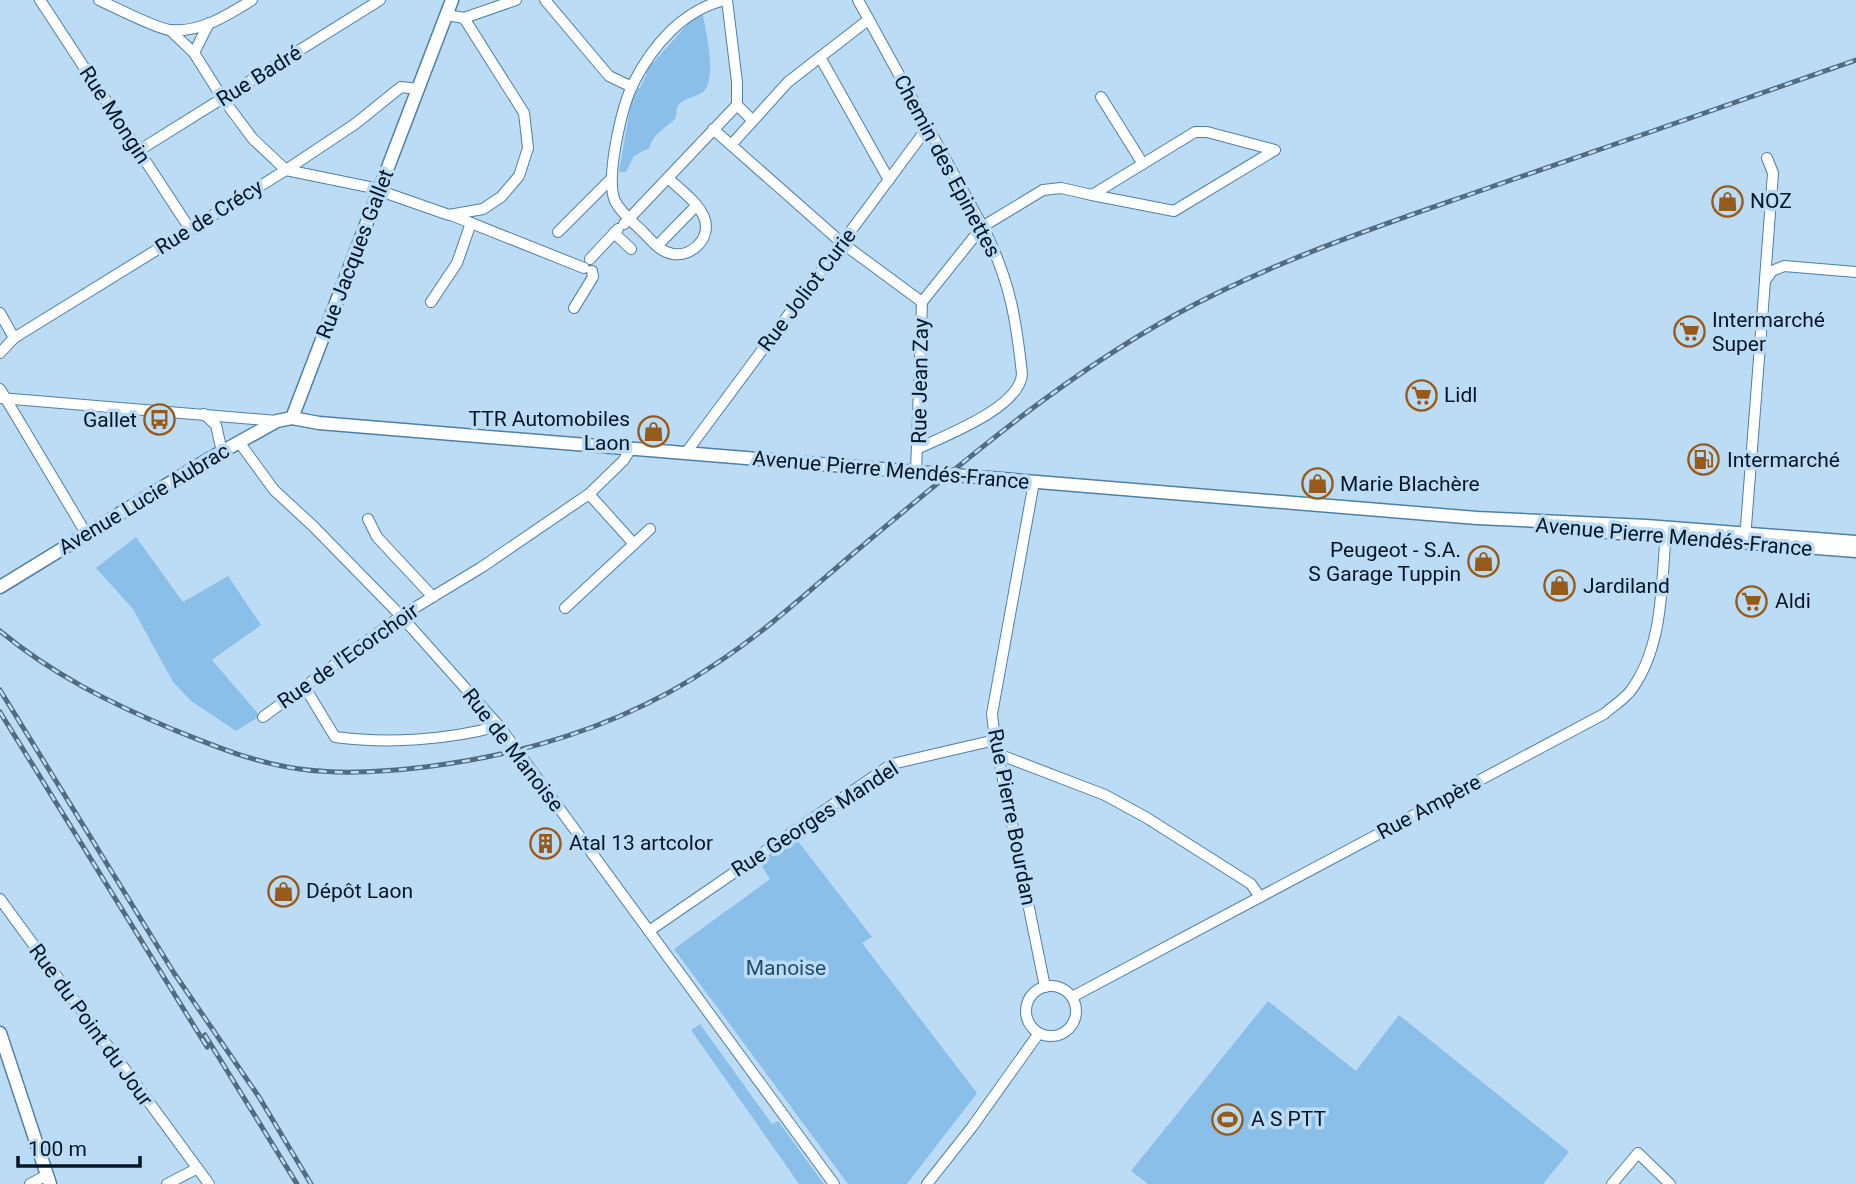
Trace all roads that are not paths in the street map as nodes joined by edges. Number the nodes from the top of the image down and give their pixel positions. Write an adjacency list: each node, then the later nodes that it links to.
1 (41, 0): 26 (street, Rue Mongin)
2 (99, 0): 14 (street)
3 (252, 0): 13 (street)
4 (380, 0): 20 (street, Rue Badré)
5 (452, 0): 10 (main road, Rue Jacques Gallet)
6 (516, 0): 11 (street)
7 (545, 0): 17 (street)
8 (726, 0): 17 (street); 21 (street)
9 (858, 0): 12 (street, Chemin des Epinettes)
10 (447, 15): 11 (street); 18 (main road, Rue Jacques Gallet)
11 (464, 18): 36 (street)
12 (868, 20): 16 (street); 23 (street, Chemin des Epinettes)
13 (209, 23): 14 (street); 15 (street)
14 (170, 30): 15 (street)
15 (194, 53): 20 (street)
16 (820, 57): 22 (street); 32 (street)
17 (632, 87): 31 (street)
18 (418, 89): 29 (street, Rue de Crécy); 33 (main road, Rue Jacques Gallet)
19 (1101, 97): 28 (street)
20 (223, 99): 26 (street, Rue Badré); 29 (street)
21 (737, 105): 22 (street); 24 (street)
22 (753, 121): 25 (street)
23 (928, 127): 32 (street, Rue Joliot Curie); 40 (street, Chemin des Epinettes)
24 (713, 129): 25 (street); 30 (street)
25 (731, 145): 43 (street)
26 (138, 151): 41 (street, Rue Mongin)
27 (1767, 158): 48 (street)
28 (1143, 164): 34 (street); 34 (street)
29 (286, 170): 33 (street); 41 (street, Rue de Crécy)
30 (668, 178): 35 (street); 39 (street)
31 (611, 179): 39 (street); 42 (street)
32 (889, 180): 43 (street, Rue Joliot Curie)
33 (379, 190): 37 (street); 57 (main road, Rue Jacques Gallet)
34 (1092, 195): 40 (street)
35 (696, 206): 44 (street); 44 (street)
36 (483, 209): 37 (street); 38 (street)
37 (449, 215): 38 (street)
38 (475, 225): 46 (street); 49 (street)
39 (622, 226): 44 (street); 45 (street); 46 (street)
40 (982, 227): 50 (street, Rue Jean Zay); 60 (street, Chemin des Epinettes)
41 (190, 229): 53 (street, Rue de Crécy)
42 (558, 232)
43 (842, 243): 50 (street); 63 (street, Rue Joliot Curie)
44 (657, 247)
45 (631, 249)
46 (588, 266): 51 (street)
47 (1856, 272): 48 (street)
48 (1765, 281): 71 (street)
49 (430, 302)
50 (922, 302): 60 (street, Rue Jean Zay)
51 (574, 308)
52 (0, 313): 53 (street)
53 (14, 338): 54 (street, Rue de Crécy)
54 (0, 353)
55 (2, 395): 56 (street); 70 (street)
56 (204, 414): 58 (street); 62 (street)
57 (292, 418): 58 (main road, Avenue Lucie Aubrac); 61 (main road, Avenue Pierre Mendés-France)
58 (277, 421): 59 (main road, Avenue Lucie Aubrac)
59 (239, 442): 62 (main road, Avenue Lucie Aubrac); 78 (street, Rue de Manoise)
60 (919, 448): 64 (street, Rue Jean Zay)
61 (630, 450): 63 (main road, Avenue Pierre Mendés-France); 66 (street, Rue de l'Ecorchoir)
62 (222, 452): 70 (main road, Avenue Lucie Aubrac)
63 (685, 454): 64 (main road, Avenue Pierre Mendés-France)
64 (916, 472): 65 (main road, Avenue Pierre Mendés-France)
65 (1034, 482): 69 (main road, Avenue Pierre Mendés-France); 82 (street, Rue Pierre Bourdan)
66 (589, 494): 73 (street); 76 (street, Rue de l'Ecorchoir)
67 (368, 519): 76 (street, Rue de l'Ecorchoir)
68 (650, 529): 73 (street)
69 (1663, 532): 71 (main road, Avenue Pierre Mendés-France); 84 (street, Rue Ampère)
70 (87, 535): 75 (main road, Avenue Lucie Aubrac)
71 (1745, 539): 72 (main road, Avenue Pierre Mendés-France); 74 (main road, Avenue Pierre Mendés-France)
72 (1856, 542)
73 (634, 544): 77 (street)
74 (1856, 551)
75 (0, 587)
76 (433, 597): 78 (street, Rue de l'Ecorchoir)
77 (565, 608)
78 (401, 616): 79 (street, Rue de l'Ecorchoir); 81 (street, Rue de Manoise)
79 (304, 686): 80 (street, Rue de l'Ecorchoir); 81 (street)
80 (263, 717)
81 (499, 726): 86 (street, Rue de Manoise)
82 (995, 740): 83 (street, Rue Pierre Bourdan); 86 (street, Rue Georges Mandel)
83 (998, 754): 84 (street); 87 (street, Rue Pierre Bourdan)
84 (1259, 897): 88 (street, Rue Ampère)
85 (0, 899): 91 (street, Rue du Point du Jour)
86 (649, 931): 96 (street, Rue de Manoise)
87 (1045, 987): 88 (street); 90 (street)
88 (1072, 997): 90 (street)
89 (0, 1033): 92 (main road)
90 (1040, 1033): 97 (street)
91 (196, 1169): 94 (street); 95 (street, Rue du Point du Jour)
92 (49, 1179): 93 (street)
93 (30, 1184)
94 (167, 1184)
95 (209, 1184)
96 (834, 1184)
97 (927, 1184)
98 (1612, 1184): 99 (street)
99 (1670, 1184)

